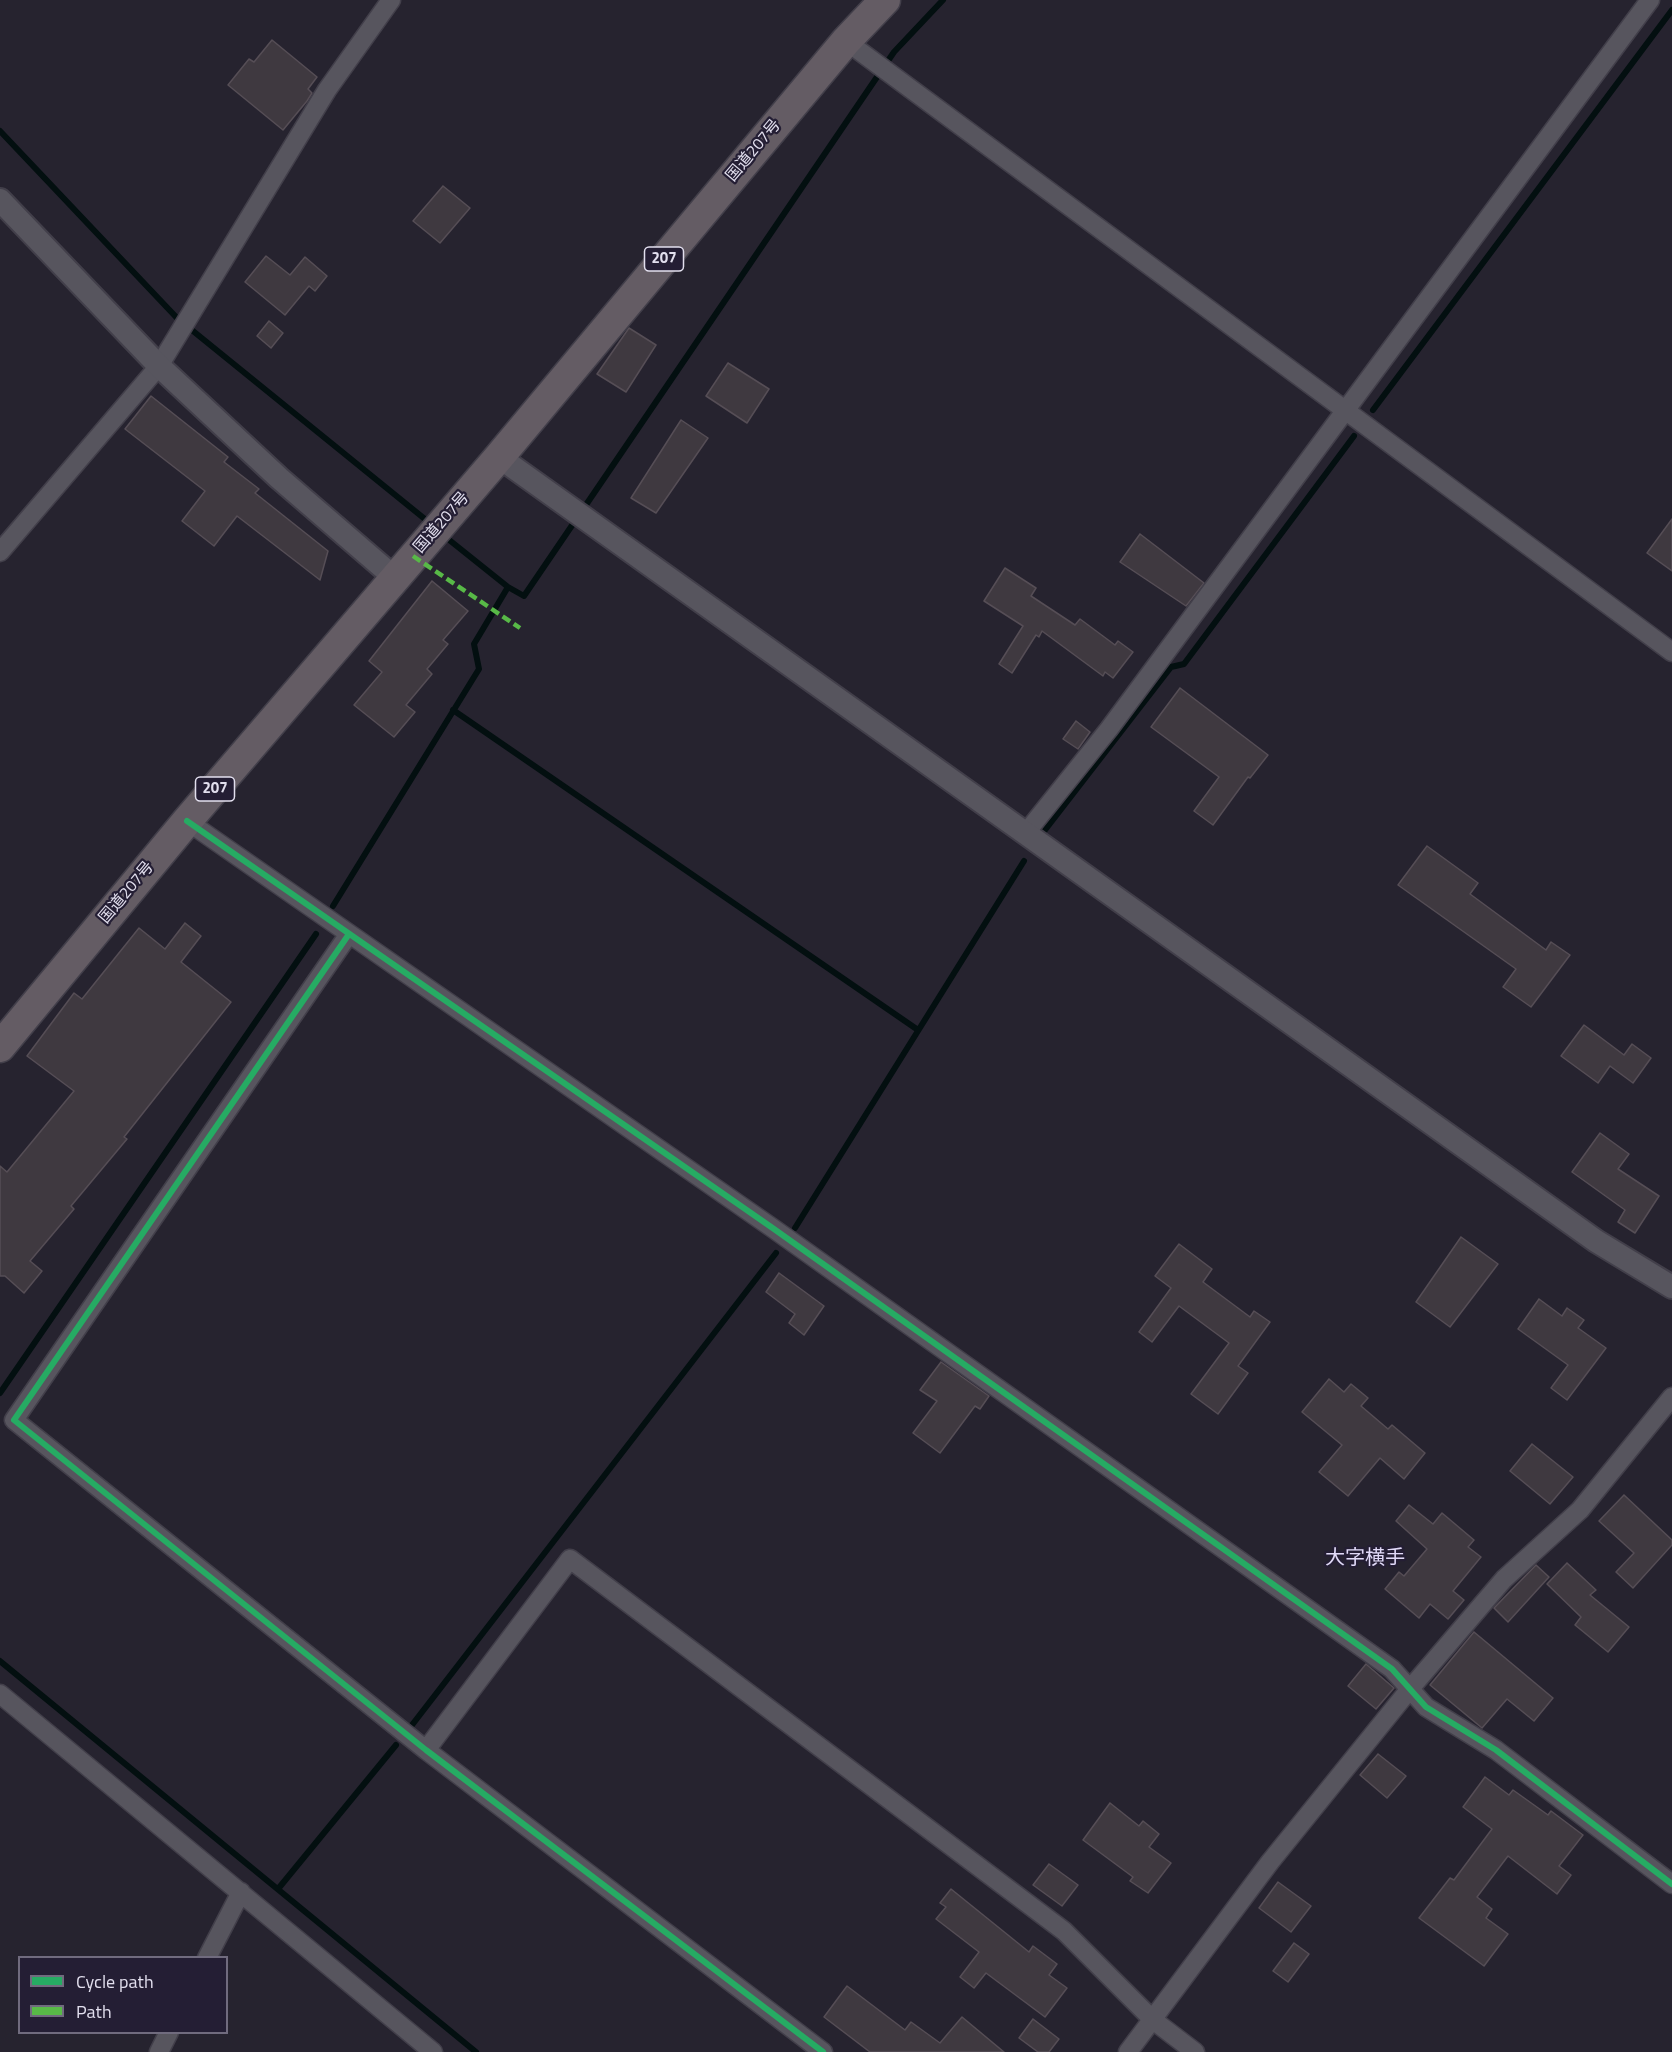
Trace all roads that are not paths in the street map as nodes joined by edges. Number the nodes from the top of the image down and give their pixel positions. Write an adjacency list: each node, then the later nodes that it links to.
1 (391, 0): 6 (street)
2 (885, 0): 4 (highway, 国道207号 / 207)
3 (1650, 0): 7 (street)
4 (846, 41): 7 (street); 8 (highway, 国道207号 / 207)
5 (0, 200): 6 (street)
6 (159, 366): 9 (street); 10 (street)
7 (1346, 409): 11 (street); 13 (street)
8 (499, 457): 10 (highway, 国道207号 / 207); 13 (street)
9 (0, 552)
10 (394, 578): 12 (highway, 国道207号 / 207)
11 (1672, 652)
12 (187, 821): 14 (street); 15 (highway, 国道207号 / 207)
13 (1025, 834): 16 (street)
14 (349, 934): 18 (street); 20 (street)
15 (0, 1047)
16 (1672, 1287)
17 (1672, 1397): 18 (street)
18 (1409, 1690): 21 (street); 24 (street)
19 (0, 1694): 22 (street)
20 (426, 1750): 24 (street); 28 (street)
21 (1672, 1884)
22 (241, 1892): 23 (street); 27 (street)
23 (208, 1956)
24 (1153, 2020): 29 (street); 30 (street)
25 (168, 2034): 26 (street)
26 (159, 2052)
27 (434, 2052)
28 (823, 2052)
29 (1128, 2052)
30 (1195, 2052)

